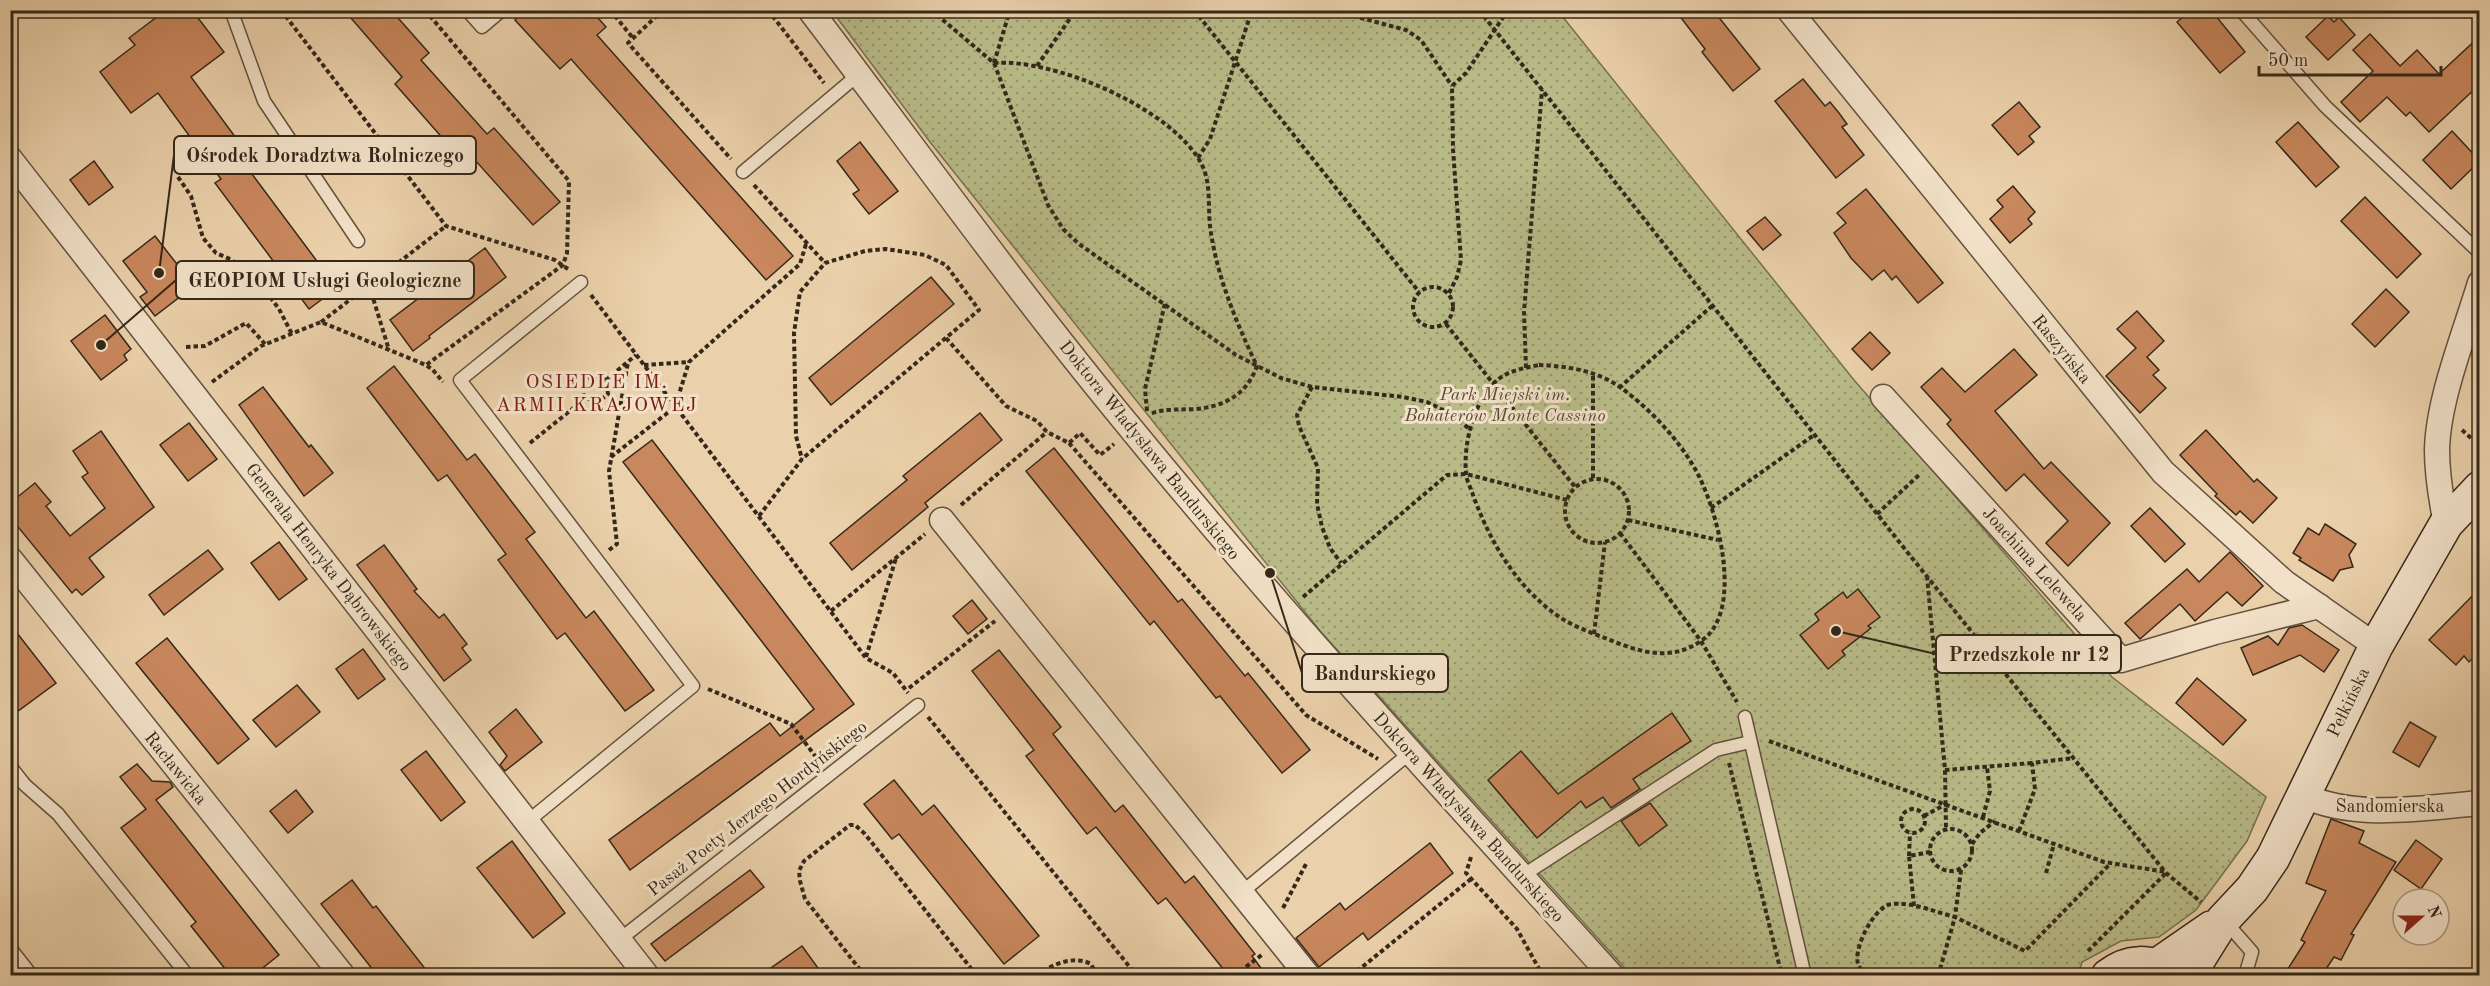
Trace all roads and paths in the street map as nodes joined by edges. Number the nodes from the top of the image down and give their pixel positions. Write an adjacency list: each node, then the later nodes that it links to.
1 (231, 10): 34 (lane)
2 (280, 10): 33 (path)
3 (425, 10): 38 (path)
4 (466, 10): 5 (lane)
5 (502, 10)
6 (610, 10): 21 (path)
7 (663, 10): 21 (path)
8 (768, 10): 28 (path)
9 (810, 10): 25 (street, Doktora Władysława Bandurskiego)
10 (931, 10): 23 (path)
11 (1010, 10): 23 (path)
12 (1076, 10): 24 (path)
13 (1194, 10): 22 (path)
14 (1252, 10): 22 (path)
15 (1331, 10): 26 (path)
16 (1479, 10): 20 (path)
17 (1508, 10): 20 (path)
18 (1789, 10): 98 (street, Raszyńska)
19 (2241, 10): 36 (lane)
20 (1496, 32): 26 (path); 27 (path)
21 (633, 38): 31 (path)
22 (1235, 60): 29 (path); 42 (path)
23 (994, 63): 24 (path); 44 (path)
24 (1037, 66): 29 (path)
25 (859, 74): 28 (lane); 99 (street, Doktora Władysława Bandurskiego)
26 (1452, 86): 43 (path)
27 (1542, 90): 45 (path); 59 (path)
28 (833, 96): 31 (lane)
29 (1198, 158): 58 (path)
30 (10, 159): 125 (street, Generała Henryka Dąbrowskiego)
31 (742, 172): 35 (path)
32 (178, 177): 48 (path)
33 (446, 226): 38 (path); 41 (path)
34 (358, 241)
35 (806, 243): 37 (path); 55 (path)
36 (2480, 253)
37 (825, 263): 49 (path); 78 (path)
38 (563, 265): 39 (path); 56 (path)
39 (581, 282): 53 (path); 75 (lane)
40 (2480, 283): 89 (street)
41 (369, 285): 46 (path); 52 (path)
42 (1419, 292): 43 (path); 47 (path)
43 (1449, 293): 47 (path)
44 (1165, 303): 58 (path); 70 (path)
45 (1712, 306): 65 (path); 73 (path)
46 (321, 322): 48 (path); 52 (path)
47 (1446, 324): 62 (path)
48 (292, 334): 51 (path)
49 (946, 338): 72 (path); 78 (path)
50 (178, 344): 51 (path)
51 (265, 344): 63 (path)
52 (389, 350): 56 (path)
53 (636, 355): 54 (path); 57 (path)
54 (628, 362): 61 (path); 76 (path)
55 (690, 362): 57 (path); 69 (path)
56 (426, 365): 66 (path)
57 (644, 365): 69 (path)
58 (1257, 366): 64 (path)
59 (1526, 368): 60 (path); 62 (path)
60 (1593, 374): 65 (path); 80 (path)
61 (606, 380): 68 (path); 68 (path)
62 (1494, 383): 71 (path); 81 (path)
63 (208, 386)
64 (1312, 387): 71 (path); 96 (path)
65 (1619, 387): 84 (path)
66 (447, 388)
67 (1883, 397): 77 (street, Joachima Lelewela)
68 (586, 398): 75 (path)
69 (675, 407): 76 (path); 86 (path)
70 (1148, 415)
71 (1471, 430): 79 (path)
72 (1047, 432)
73 (1814, 435): 84 (path); 85 (path)
74 (1068, 443): 114 (path)
75 (516, 454): 95 (lane)
76 (611, 457): 95 (path)
77 (1938, 458): 85 (path); 98 (street, Joachima Lelewela)
78 (802, 459): 86 (path)
79 (1466, 474): 83 (path); 96 (path); 101 (path)
80 (1593, 478): 81 (path); 88 (path)
81 (1575, 487): 83 (path)
82 (2480, 488): 89 (street, Pełkińska)
83 (1567, 500): 92 (path)
84 (1711, 507): 91 (path)
85 (1877, 514): 97 (path)
86 (759, 516): 104 (path)
87 (942, 520): 141 (street)
88 (1628, 520): 90 (path); 91 (path)
89 (2446, 524): 103 (street, Pełkińska)
90 (1620, 532): 92 (path); 102 (path)
91 (1718, 540): 102 (path)
92 (1605, 542): 101 (path)
93 (10, 558): 153 (street, Racławicka)
94 (897, 558): 104 (path)
95 (597, 559): 105 (lane)
96 (1341, 563): 99 (path)
97 (1927, 576): 112 (path); 117 (path)
98 (2319, 606): 103 (street, Raszyńska)
99 (1285, 613): 111 (street, Doktora Władysława Bandurskiego)
100 (1005, 627): 106 (path)
101 (1594, 634): 102 (path)
102 (1701, 641): 108 (path)
103 (2376, 646): 119 (street, Pełkińska)
104 (866, 658): 106 (path)
105 (693, 686): 118 (path); 125 (lane)
106 (906, 690): 107 (path)
107 (918, 705): 118 (lane, Pasaż Poety Jerzego Hordyńskiego); 150 (path)
108 (1745, 717): 109 (lane); 121 (path)
109 (1750, 742): 110 (lane); 165 (lane)
110 (1726, 747): 139 (lane); 164 (path)
111 (1411, 752): 126 (lane); 139 (street, Doktora Władysława Bandurskiego)
112 (2074, 758): 113 (path); 138 (path)
113 (2032, 763): 116 (path); 128 (path)
114 (1386, 764)
115 (10, 766): 152 (lane)
116 (1988, 767): 117 (path); 123 (path)
117 (1945, 770): 121 (path)
118 (829, 774): 145 (lane, Pasaż Poety Jerzego Hordyńskiego)
119 (2302, 795): 120 (street, Sandomierska); 143 (street, Pełkińska)
120 (2480, 803)
121 (1947, 804): 122 (path); 123 (path); 127 (path)
122 (1924, 816): 129 (path); 129 (path)
123 (1983, 817): 124 (path)
124 (1995, 821): 128 (path); 131 (path)
125 (527, 822): 145 (street, Generała Henryka Dąbrowskiego)
126 (1320, 828): 141 (lane); 146 (path)
127 (1946, 829): 131 (path); 133 (path)
128 (2019, 831): 130 (path)
129 (1910, 833): 134 (path)
130 (2054, 844): 135 (path); 137 (path)
131 (1972, 845): 136 (path)
132 (1464, 850): 140 (path)
133 (1930, 852): 134 (path); 136 (path)
134 (1909, 856): 142 (path)
135 (2111, 863): 138 (path); 144 (path)
136 (1961, 870): 144 (path)
137 (2046, 873)
138 (2166, 873): 143 (path); 148 (path)
139 (1522, 876): 163 (street, Doktora Władysława Bandurskiego)
140 (1471, 879): 161 (path); 162 (path)
141 (1241, 893): 146 (street)
142 (1914, 906): 144 (path); 166 (path)
143 (2215, 913): 149 (street, Pełkińska); 168 (street, Pełkińska); 169 (lane)
144 (1955, 917): 167 (path)
145 (619, 940): 154 (street, Generała Henryka Dąbrowskiego)
146 (1270, 940): 159 (path); 160 (street)
147 (10, 948): 151 (lane)
148 (2098, 963): 149 (street)
149 (2162, 971)
150 (1135, 974)
151 (33, 975)
152 (188, 975)
153 (343, 975)
154 (647, 975)
155 (865, 975): 156 (path)
156 (977, 975)
157 (1037, 975): 158 (path)
158 (1097, 975)
159 (1234, 975)
160 (1308, 975)
161 (1351, 975)
162 (1543, 975)
163 (1612, 975)
164 (1782, 975)
165 (1805, 975)
166 (1866, 975)
167 (1938, 975)
168 (2188, 975)
169 (2245, 975)

